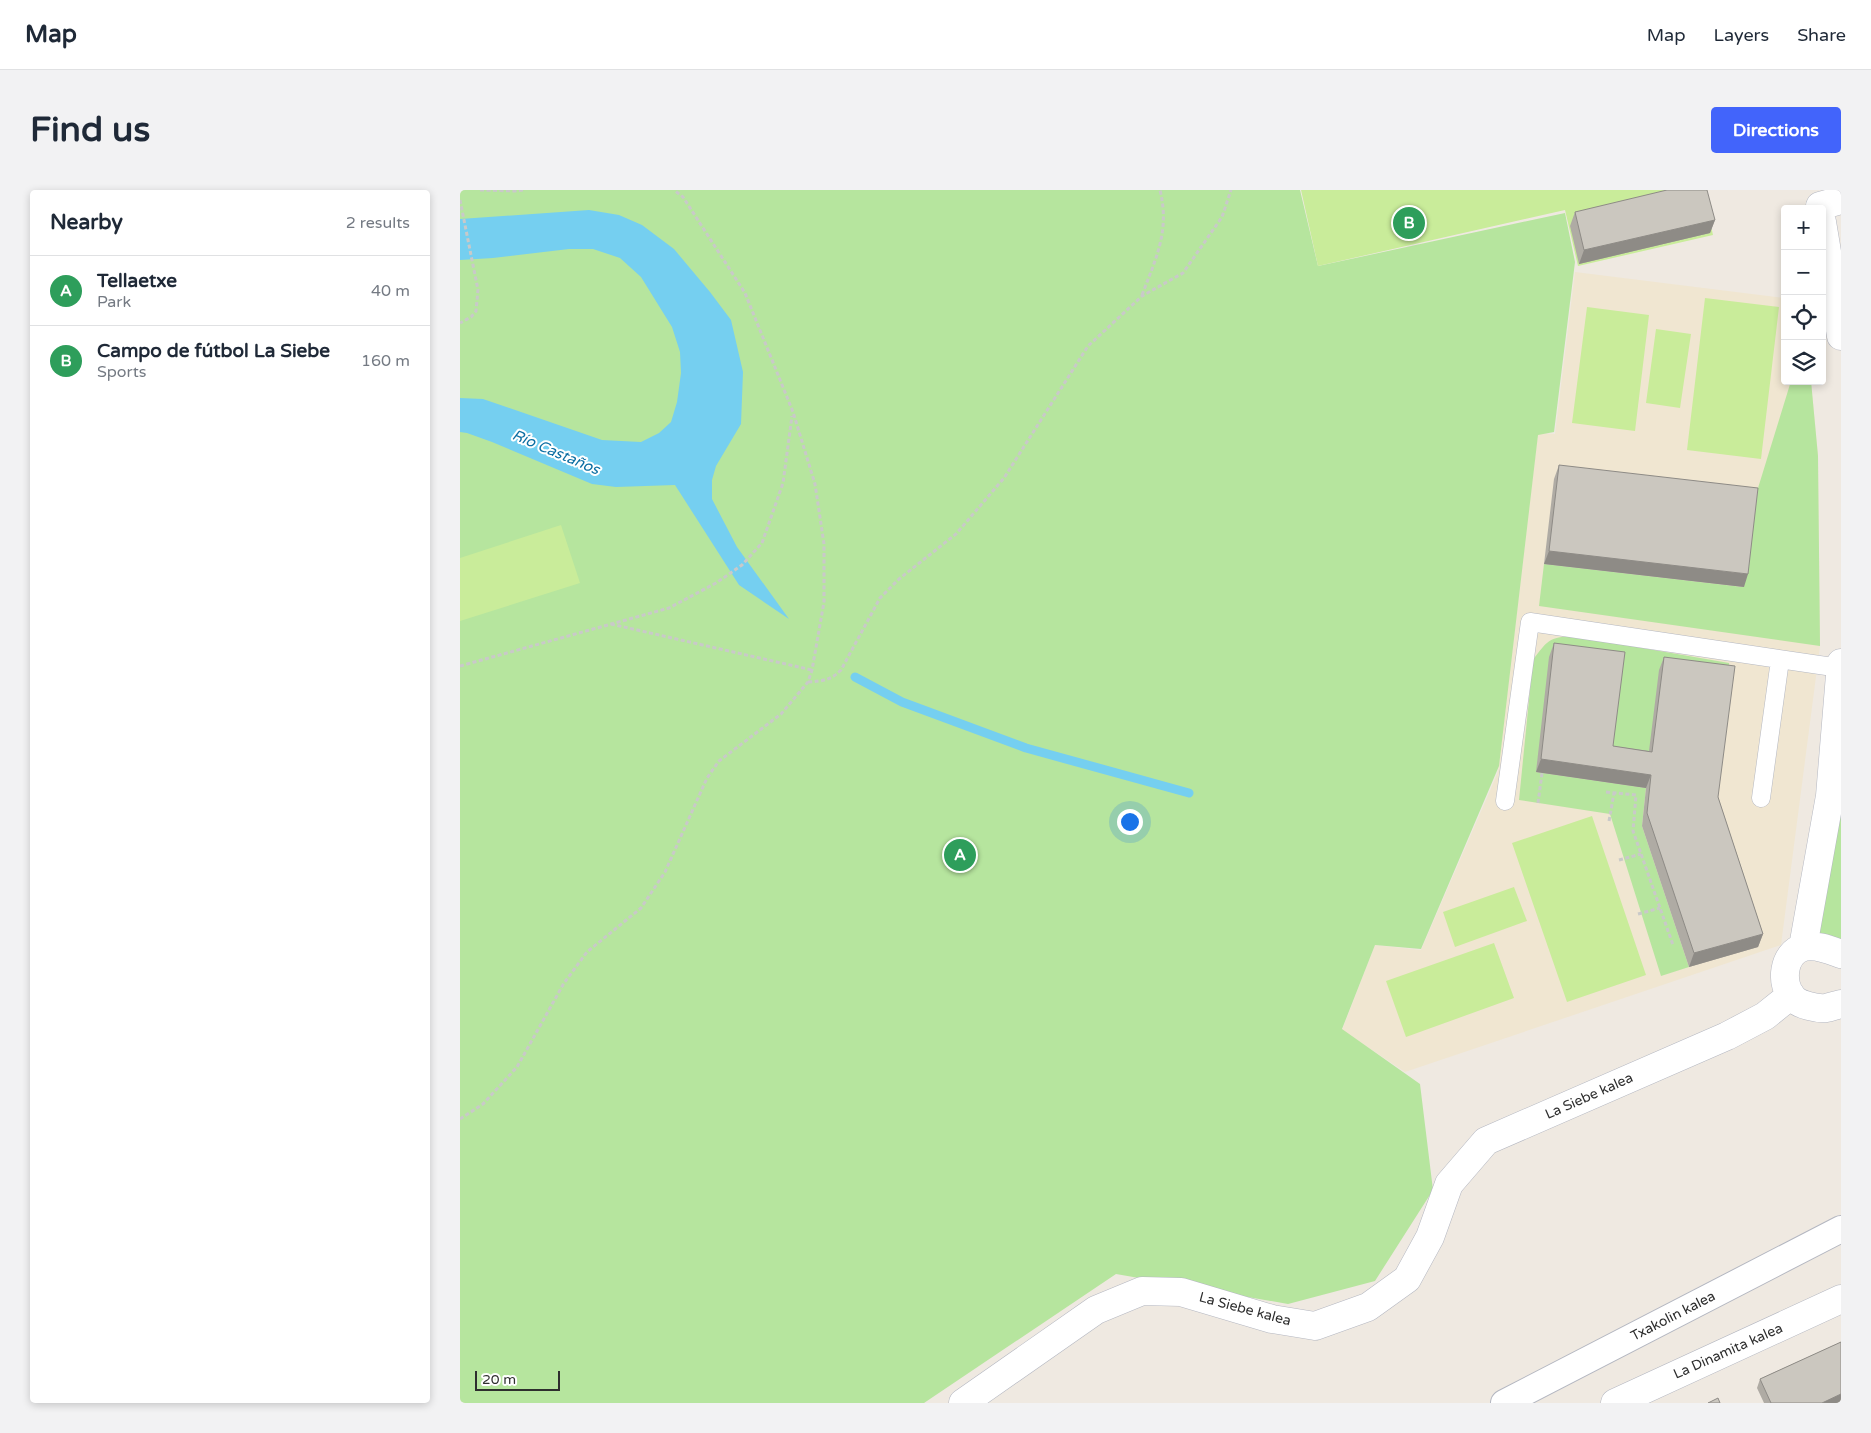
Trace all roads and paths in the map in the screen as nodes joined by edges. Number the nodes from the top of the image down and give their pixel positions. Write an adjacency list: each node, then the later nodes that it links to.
1 (480, 190): 2 (path)
2 (524, 190)
3 (674, 190): 11 (path)
4 (1160, 190): 8 (path)
5 (1231, 190): 8 (path)
6 (460, 200): 9 (path)
7 (1826, 220): 10 (street)
8 (1142, 296): 18 (path)
9 (460, 323)
10 (1841, 336)
11 (793, 412): 12 (path); 17 (path)
12 (611, 624): 15 (path); 17 (path)
13 (1780, 660): 16 (lane); 23 (lane); 24 (lane)
14 (1841, 663): 16 (street)
15 (460, 666)
16 (1840, 668): 22 (street)
17 (812, 670): 18 (path)
18 (808, 682): 36 (path)
19 (1542, 773): 25 (path)
20 (1606, 792): 21 (path)
21 (1614, 793): 26 (path); 27 (path)
22 (1836, 794): 32 (street)
23 (1761, 798)
24 (1505, 801)
25 (1538, 803)
26 (1609, 822)
27 (1641, 854): 28 (path); 29 (path)
28 (1619, 860)
29 (1660, 908): 30 (path); 31 (path)
30 (1638, 914)
31 (1673, 944)
32 (1803, 947): 33 (street); 34 (street)
33 (1841, 954)
34 (1791, 995): 35 (street); 39 (street, La Siebe kalea)
35 (1841, 1004)
36 (460, 1119)
37 (1841, 1229): 40 (street, Txakolin kalea)
38 (1841, 1300): 41 (street, La Dinamita kalea)
39 (963, 1403)
40 (1504, 1403)
41 (1615, 1403)

